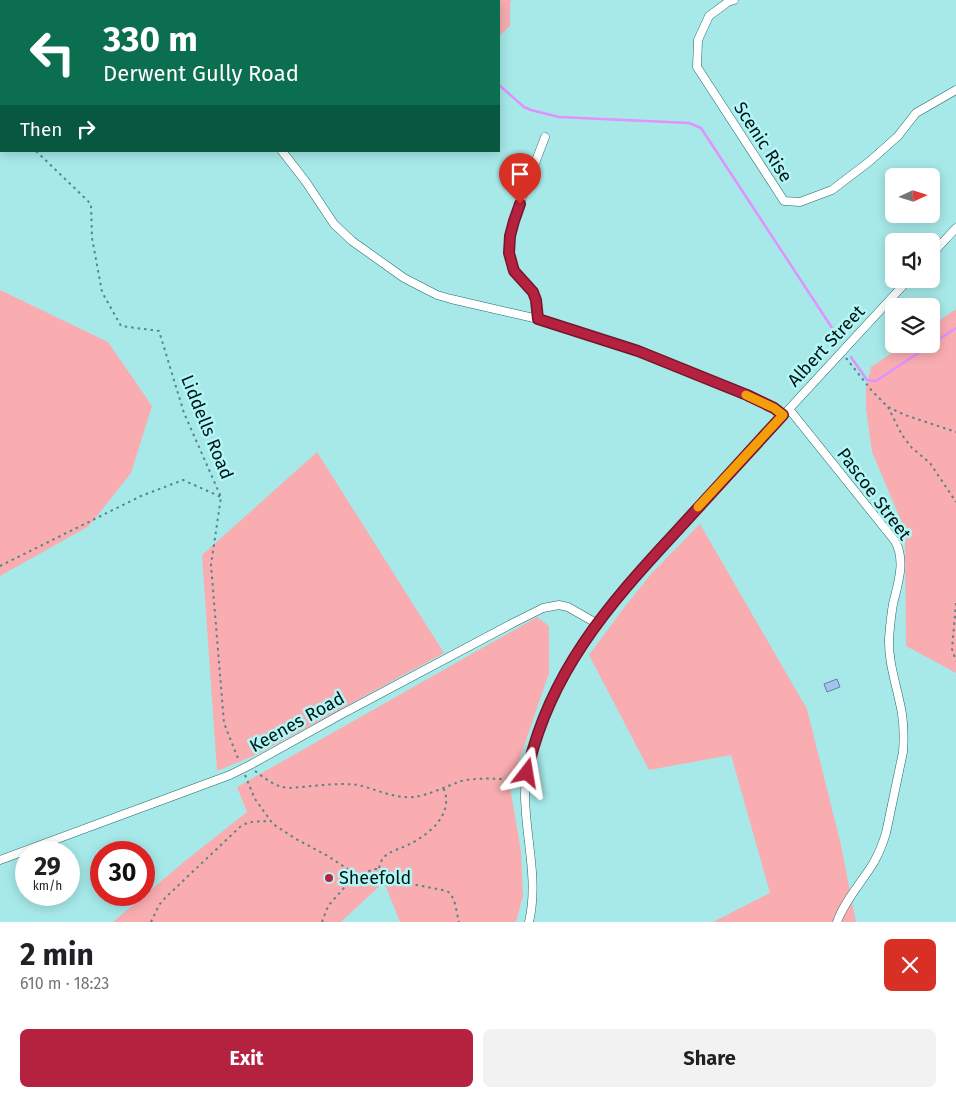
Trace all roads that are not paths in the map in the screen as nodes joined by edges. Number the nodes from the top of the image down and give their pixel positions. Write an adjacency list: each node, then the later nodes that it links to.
1 (734, 0): 2 (street, Scenic Rise)
2 (956, 90)
3 (545, 137): 8 (street)
4 (283, 152): 8 (street)
5 (956, 228): 6 (street)
6 (940, 245)
7 (901, 288): 9 (street, Albert Street)
8 (538, 319): 10 (street)
9 (789, 409): 10 (street, Albert Street); 14 (street, Pascoe Street)
10 (783, 415): 11 (street, Albert Street)
11 (596, 623): 12 (street, Keenes Road); 13 (street, Albert Street)
12 (0, 860)
13 (529, 922)
14 (837, 922)

